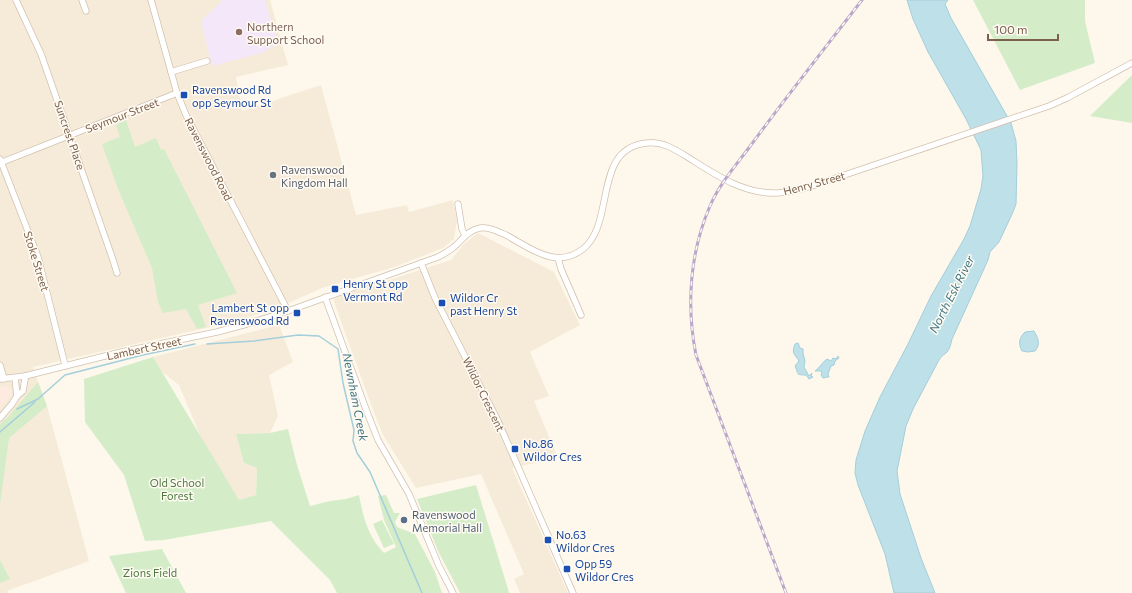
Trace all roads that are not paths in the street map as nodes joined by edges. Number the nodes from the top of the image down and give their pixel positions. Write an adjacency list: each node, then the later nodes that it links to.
1 (16, 0): 9 (street, Suncrest Place)
2 (82, 0): 4 (street)
3 (151, 0): 7 (street, Ravenswood Road)
4 (86, 11)
5 (207, 61): 7 (street)
6 (1132, 63): 13 (street, Henry Street)
7 (172, 72): 8 (street, Ravenswood Road)
8 (177, 93): 9 (street, Seymour Street); 17 (street, Ravenswood Road)
9 (70, 135): 10 (street, Seymour Street); 15 (street, Suncrest Place)
10 (0, 161): 20 (street, Stoke Street)
11 (458, 204): 12 (street)
12 (465, 235): 13 (street); 14 (street)
13 (558, 258): 18 (street)
14 (421, 263): 16 (street); 27 (street, Wildor Crescent)
15 (117, 273)
16 (325, 297): 17 (street); 26 (street)
17 (288, 311): 20 (street, Lambert Street)
18 (581, 315)
19 (0, 365): 23 (street)
20 (65, 365): 21 (street, Lambert Street)
21 (24, 376): 22 (street, Lambert Street); 24 (street)
22 (15, 378): 23 (street, Lambert Street); 24 (street)
23 (2, 379)
24 (17, 396): 25 (street)
25 (0, 418)
26 (453, 593)
27 (573, 593)

